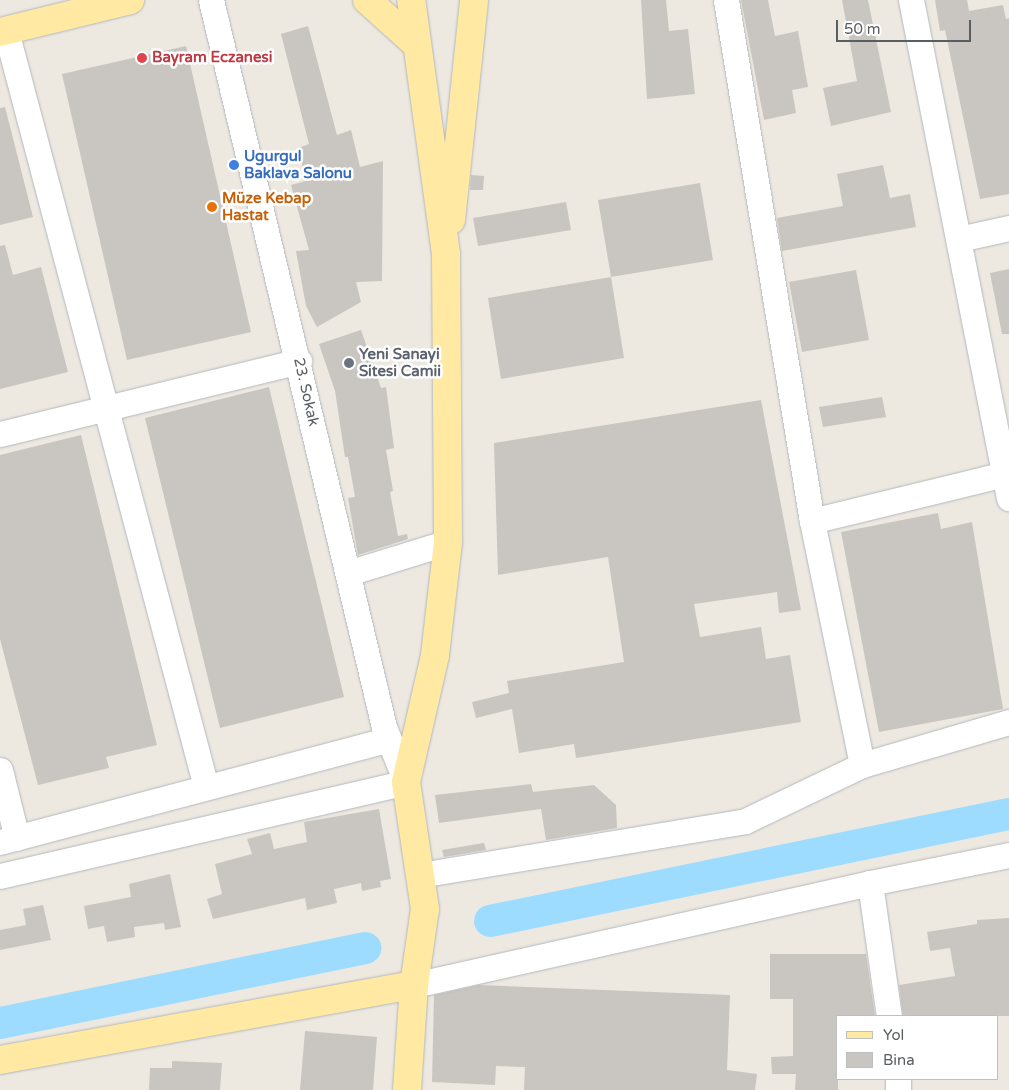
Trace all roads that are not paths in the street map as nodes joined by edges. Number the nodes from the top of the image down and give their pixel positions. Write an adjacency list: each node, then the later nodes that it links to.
1 (130, 0): 9 (main road)
2 (211, 0): 14 (street, 23. Sokak)
3 (367, 0): 10 (main road)
4 (410, 0): 10 (main road)
5 (490, 0): 8 (main road)
6 (726, 0): 18 (street)
7 (911, 0): 12 (street)
8 (474, 11): 13 (main road)
9 (3, 32): 15 (street)
10 (417, 45): 13 (main road)
11 (1009, 228): 12 (street)
12 (959, 239): 17 (street)
13 (446, 254): 19 (main road)
14 (299, 361): 15 (street); 20 (street, 23. Sokak)
15 (106, 408): 16 (street); 26 (street)
16 (0, 434)
17 (1007, 486): 18 (street)
18 (812, 521): 23 (street)
19 (448, 542): 20 (street); 25 (main road)
20 (348, 573): 22 (street, 23. Sokak)
21 (1009, 722): 23 (street)
22 (389, 739): 25 (street, 23. Sokak); 26 (street)
23 (862, 765): 29 (street)
24 (0, 770): 27 (street)
25 (406, 782): 29 (main road); 30 (street)
26 (206, 788): 27 (street)
27 (9, 840)
28 (1009, 856): 31 (street)
29 (420, 875): 32 (main road)
30 (0, 876)
31 (870, 883): 32 (street); 33 (street)
32 (414, 986): 34 (main road); 35 (main road)
33 (889, 1015)
34 (0, 1060)
35 (408, 1090)

